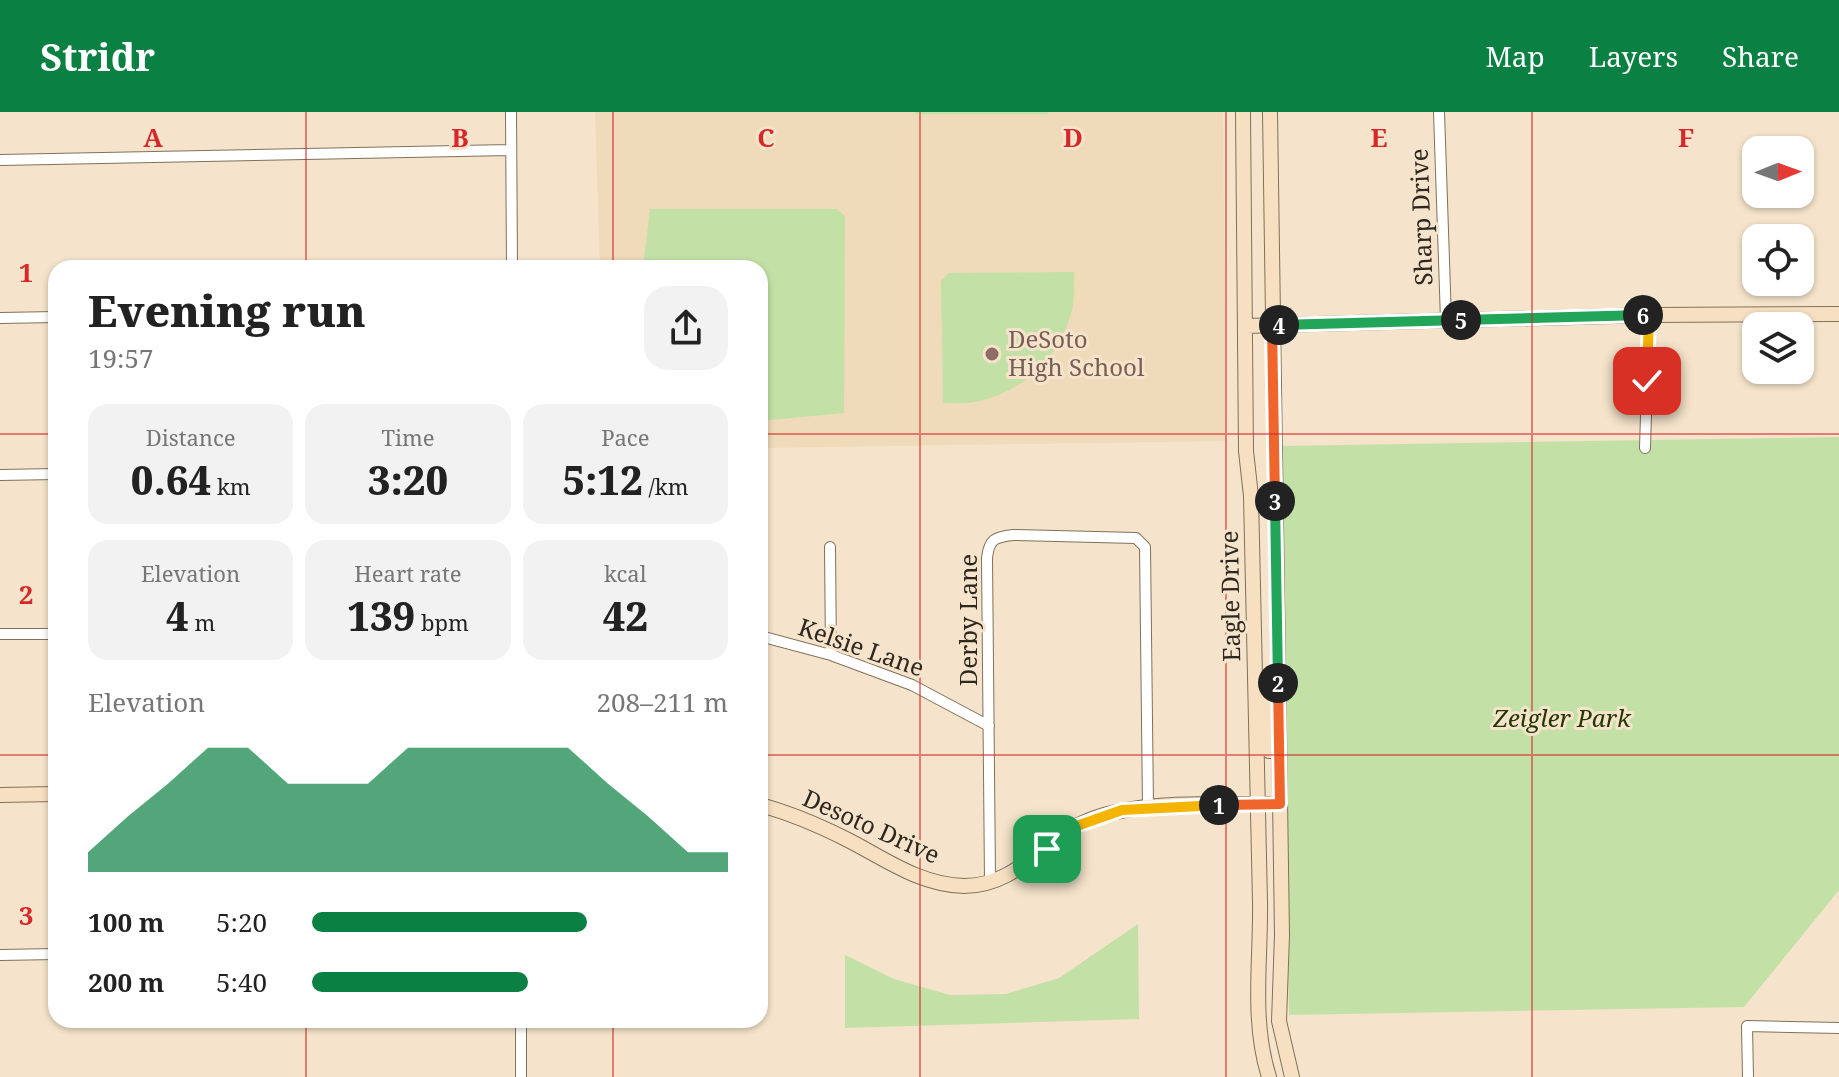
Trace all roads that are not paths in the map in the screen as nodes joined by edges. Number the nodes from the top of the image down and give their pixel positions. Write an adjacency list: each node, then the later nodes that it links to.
1 (511, 112): 5 (street)
2 (1243, 112): 13 (street, Eagle Drive)
3 (1270, 112): 14 (street, Eagle Drive)
4 (1439, 112): 12 (street, Sharp Drive)
5 (511, 150): 6 (street); 7 (street)
6 (0, 160)
7 (512, 260)
8 (1839, 314): 9 (street)
9 (1649, 315): 12 (street); 15 (street)
10 (48, 317): 11 (street)
11 (0, 318)
12 (1446, 320): 14 (street)
13 (1245, 326): 14 (street); 16 (street, Eagle Drive)
14 (1272, 326): 17 (street, Eagle Drive)
15 (1645, 448)
16 (1247, 461): 17 (street); 21 (street, Eagle Drive)
17 (1274, 461): 27 (street, Eagle Drive)
18 (48, 474): 19 (street)
19 (0, 475)
20 (830, 547): 25 (street)
21 (1254, 631): 27 (street); 30 (street, Eagle Drive)
22 (0, 634): 23 (street)
23 (48, 634)
24 (768, 638): 25 (street, Kelsie Lane)
25 (831, 655): 26 (street, Kelsie Lane)
26 (989, 726): 32 (street, Derby Lane); 34 (street, Derby Lane)
27 (1279, 750): 31 (street, Eagle Drive)
28 (48, 794): 29 (street)
29 (0, 795)
30 (1258, 804): 31 (street, Desoto Drive); 32 (street, Desoto Drive); 37 (street, Eagle Drive)
31 (1280, 804): 38 (street, Eagle Drive)
32 (1148, 807): 34 (street, Desoto Drive)
33 (768, 808): 34 (street, Desoto Drive)
34 (990, 880)
35 (48, 954): 36 (street)
36 (0, 955)
37 (1257, 1021): 38 (street); 42 (street, Eagle Drive)
38 (1279, 1021): 43 (street, Eagle Drive)
39 (521, 1028): 41 (street)
40 (1839, 1028): 44 (street)
41 (521, 1077)
42 (1269, 1077)
43 (1292, 1077)
44 (1748, 1077)

